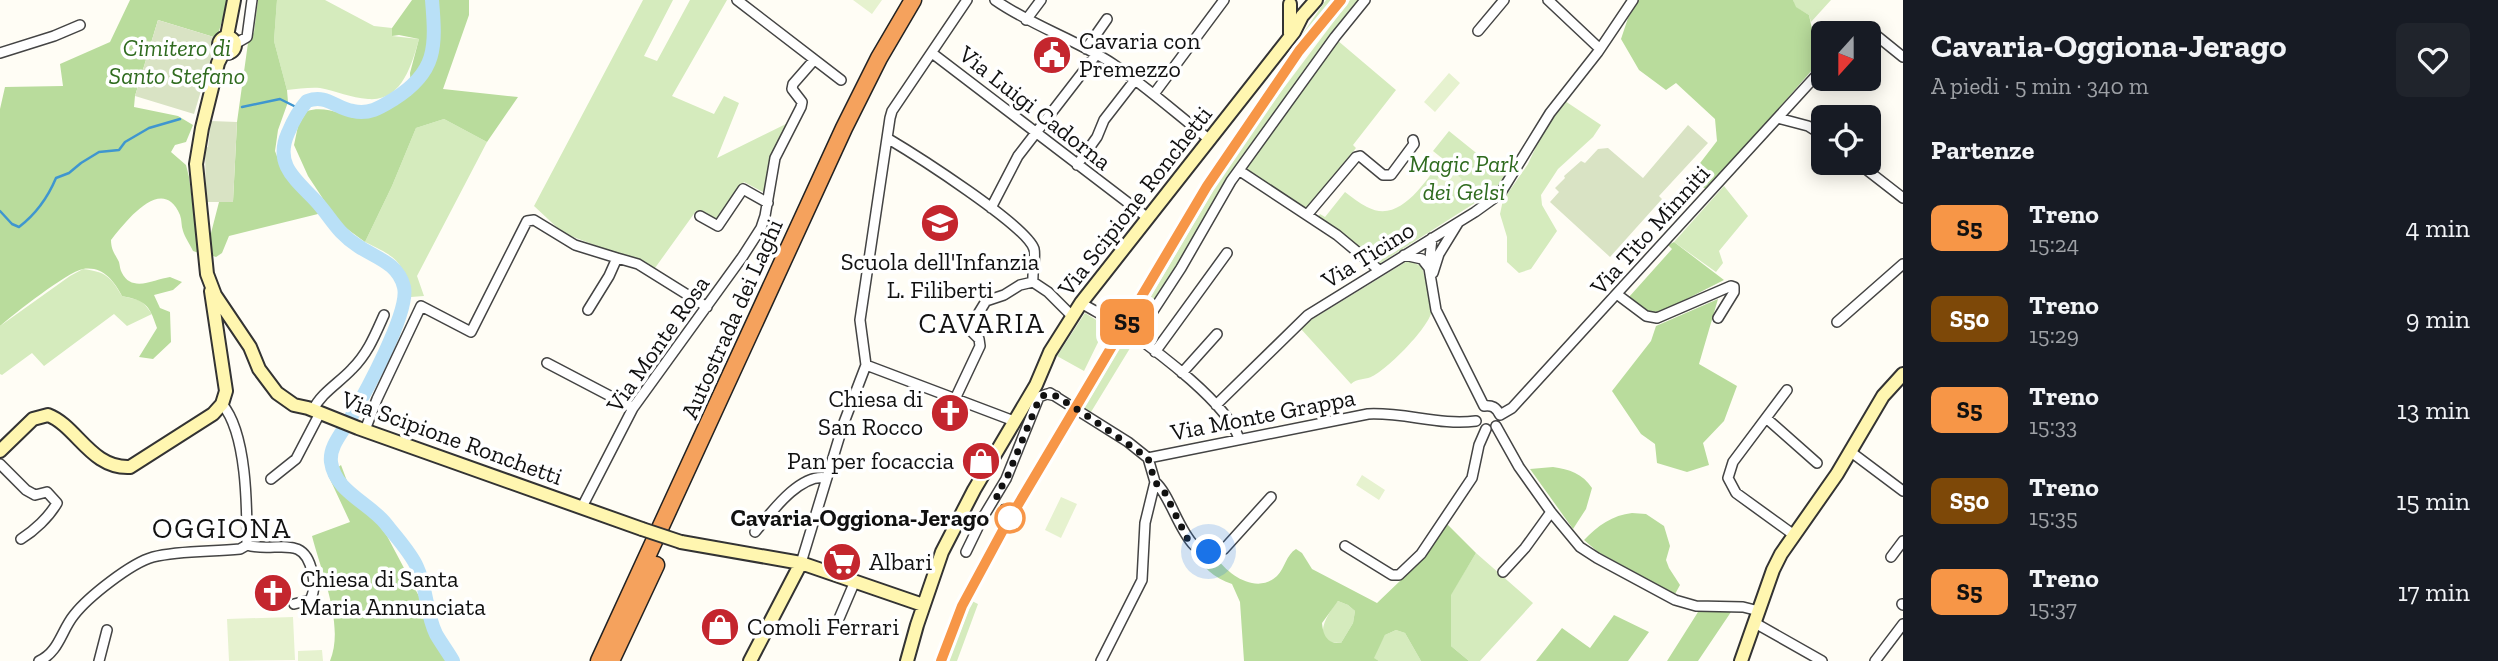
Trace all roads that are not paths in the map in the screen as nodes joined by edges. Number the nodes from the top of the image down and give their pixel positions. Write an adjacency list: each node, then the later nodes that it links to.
1 (234, 0): 21 (street)
2 (252, 0): 21 (street)
3 (737, 0): 29 (street)
4 (913, 0): 130 (highway, Autostrada dei Laghi)
5 (924, 0): 131 (highway, Autostrada dei Laghi)
6 (967, 0): 26 (street)
7 (995, 0): 17 (street)
8 (1041, 0): 17 (street)
9 (1224, 0): 33 (street)
10 (1365, 0): 41 (street)
11 (1504, 0): 19 (street)
12 (1548, 0): 24 (street)
13 (1633, 0): 24 (street, Via Ticino)
14 (1289, 2): 15 (street); 22 (street)
15 (1315, 2): 22 (street, Via Scipione Ronchetti)
16 (1107, 19): 23 (street)
17 (1026, 20): 23 (street)
18 (80, 25): 25 (street)
19 (1478, 30)
20 (1881, 39): 28 (street)
21 (231, 40): 51 (street)
22 (1287, 41): 38 (street, Via Scipione Ronchetti)
23 (1086, 49): 27 (street)
24 (1600, 49): 49 (street, Via Ticino)
25 (0, 53)
26 (932, 53): 36 (street, Via Luigi Cadorna); 37 (street)
27 (1096, 55): 31 (street); 36 (street)
28 (1903, 57)
29 (814, 60): 30 (street); 44 (street, Via Monte Rosa)
30 (841, 80)
31 (1135, 80): 33 (street); 40 (street)
32 (1811, 81): 34 (street, Via Tito Minniti)
33 (1154, 94): 38 (street)
34 (1778, 118): 35 (street); 61 (street, Via Tito Minniti)
35 (1811, 128)
36 (1036, 134): 40 (street, Via Luigi Cadorna); 45 (street)
37 (887, 138): 45 (street); 77 (street)
38 (1210, 140): 48 (street, Via Scipione Ronchetti)
39 (1413, 140): 46 (street)
40 (1077, 165): 48 (street, Via Luigi Cadorna)
41 (1240, 171): 46 (street); 73 (street)
42 (1873, 175): 43 (street)
43 (1903, 198)
44 (768, 203): 47 (street); 64 (street, Via Monte Rosa)
45 (991, 208): 59 (street)
46 (1307, 215): 57 (street)
47 (700, 216)
48 (1148, 218): 62 (street, Via Scipione Ronchetti)
49 (1459, 222): 50 (street, Via Ticino); 53 (street)
50 (1436, 236): 53 (street); 54 (street, Via Ticino); 58 (street)
51 (205, 244): 60 (street); 63 (street)
52 (1227, 253): 75 (street)
53 (1439, 254): 58 (street)
54 (1404, 255): 57 (street, Via Ticino); 58 (street)
55 (617, 258): 64 (street); 65 (street); 94 (street)
56 (1903, 264): 70 (street)
57 (1379, 270): 85 (street, Via Ticino)
58 (1430, 273): 86 (street)
59 (1033, 282): 67 (street); 83 (street)
60 (209, 284): 63 (street); 69 (street)
61 (1618, 295): 68 (street); 89 (street, Via Tito Minniti)
62 (1081, 303): 67 (street, Via Scipione Ronchetti); 73 (street)
63 (227, 307): 69 (street); 71 (street, Via Scipione Ronchetti); 88 (street, Via Scipione Ronchetti)
64 (707, 307): 87 (street, Via Monte Rosa)
65 (588, 310)
66 (384, 315): 88 (street)
67 (1073, 317): 80 (street, Via Scipione Ronchetti)
68 (1718, 318)
69 (217, 320): 74 (street)
70 (1836, 322)
71 (237, 326): 74 (street); 88 (street, Via Scipione Ronchetti)
72 (1217, 334): 78 (street)
73 (1136, 337): 75 (street)
74 (219, 339): 84 (street)
75 (1155, 352): 78 (street)
76 (547, 363): 87 (street)
77 (866, 365): 83 (street); 101 (street)
78 (1182, 373): 85 (street)
79 (1903, 374): 97 (street)
80 (1036, 385): 82 (street, Via Monte Grappa); 91 (street, Via Scipione Ronchetti)
81 (1787, 390): 90 (street)
82 (1056, 396): 98 (street, Via Monte Grappa); 114 (street)
83 (955, 399): 91 (street)
84 (222, 404): 96 (street); 112 (street)
85 (1216, 405): 95 (street)
86 (1484, 405): 89 (street); 92 (street)
87 (633, 408): 106 (street, Via Monte Rosa)
88 (314, 410): 94 (street, Via Scipione Ronchetti); 102 (street)
89 (1500, 415): 93 (street)
90 (1766, 418): 99 (street); 109 (street)
91 (1014, 421): 122 (street, Via Scipione Ronchetti)
92 (1476, 421): 93 (street); 95 (street, Via Monte Grappa)
93 (1491, 428): 107 (street); 113 (street)
94 (362, 429): 106 (street, Via Scipione Ronchetti)
95 (1239, 439): 98 (street, Via Monte Grappa)
96 (0, 451)
97 (1851, 452): 104 (street); 109 (street)
98 (1148, 458): 103 (street)
99 (1817, 463)
100 (0, 464): 110 (street)
101 (827, 478): 108 (street); 117 (street)
102 (271, 479)
103 (1155, 482): 105 (street); 134 (street)
104 (1903, 491)
105 (1271, 497)
106 (582, 507): 115 (street, Via Scipione Ronchetti, bridge)
107 (1551, 512): 118 (street); 123 (street)
108 (755, 532)
109 (1794, 535): 123 (street)
110 (21, 539)
111 (1903, 541): 116 (street)
112 (247, 545): 121 (street); 127 (street)
113 (1345, 547)
114 (966, 552)
115 (745, 554): 117 (street); 120 (street)
116 (1891, 557)
117 (801, 563): 119 (street); 120 (street)
118 (1503, 572)
119 (855, 581): 122 (street); 125 (street)
120 (789, 586): 132 (street)
121 (294, 604)
122 (923, 606): 133 (street, Via Scipione Ronchetti)
123 (1757, 617): 135 (street); 136 (street)
124 (1903, 624): 137 (street)
125 (835, 628)
126 (107, 631): 129 (street)
127 (52, 659): 128 (street)
128 (39, 661)
129 (99, 661)
130 (599, 661)
131 (612, 661)
132 (750, 661)
133 (907, 661)
134 (1101, 661)
135 (1741, 661)
136 (1822, 661)
137 (1875, 661)

